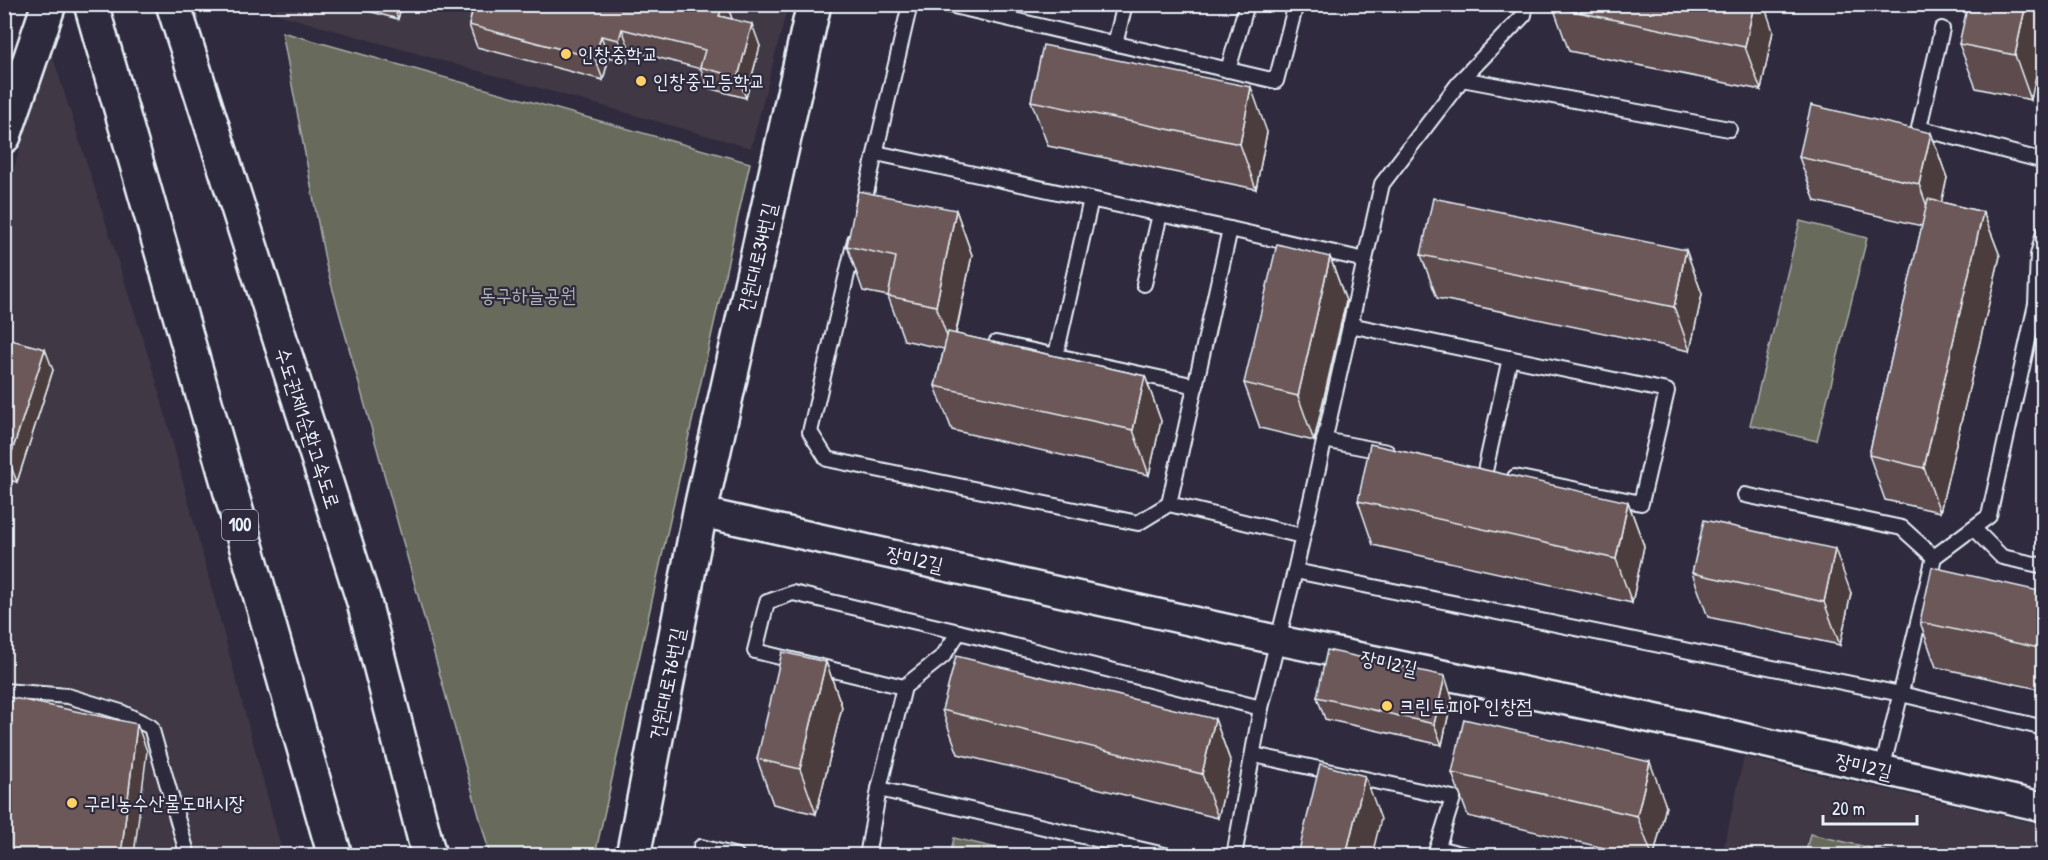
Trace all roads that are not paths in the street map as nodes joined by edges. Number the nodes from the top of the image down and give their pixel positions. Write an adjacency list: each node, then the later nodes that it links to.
1 (28, 4): 16 (main road)
2 (49, 4): 18 (main road)
3 (92, 4): 56 (main road, 100)
4 (173, 4): 57 (main road, 수도권제1순환고속도로)
5 (814, 4): 36 (main road, 건원대로34번길)
6 (910, 4): 19 (lane)
7 (945, 4): 13 (lane)
8 (1125, 4): 13 (lane)
9 (1247, 4): 14 (lane)
10 (1296, 4): 14 (lane)
11 (1526, 4): 15 (lane)
12 (1942, 29): 20 (lane)
13 (1115, 44): 14 (lane)
14 (1228, 70)
15 (1462, 79): 17 (lane); 25 (lane)
16 (4, 99)
17 (1729, 129)
18 (4, 136)
19 (876, 153): 21 (lane); 35 (lane)
20 (2043, 161)
21 (1091, 199): 22 (lane); 29 (lane)
22 (1160, 214): 23 (lane); 26 (lane)
23 (1230, 229): 25 (lane); 31 (lane)
24 (2043, 232): 37 (lane)
25 (1365, 260): 27 (lane)
26 (1144, 284)
27 (1350, 325): 30 (lane); 32 (lane)
28 (984, 341): 29 (lane)
29 (1056, 355): 31 (lane)
30 (1510, 358): 30 (lane)
31 (1196, 386): 35 (lane)
32 (1324, 440): 33 (lane); 38 (lane)
33 (1405, 455)
34 (1745, 495): 39 (lane)
35 (1169, 504): 38 (lane)
36 (700, 512): 43 (street, 장미2길); 58 (main road, 건원대로76번길)
37 (1973, 528): 39 (lane); 40 (lane)
38 (1302, 536): 41 (lane)
39 (1934, 557): 46 (lane)
40 (2043, 567)
41 (1294, 571): 43 (lane); 46 (lane)
42 (959, 632): 44 (lane); 44 (lane); 47 (lane)
43 (1277, 640): 47 (lane); 50 (street, 장미2길)
44 (903, 687): 51 (lane)
45 (4, 691): 55 (lane)
46 (1901, 694): 48 (lane); 50 (lane)
47 (1261, 708): 49 (lane)
48 (2043, 728)
49 (1254, 755): 54 (lane); 62 (lane)
50 (1882, 770): 52 (street, 장미2길)
51 (879, 789): 60 (lane); 61 (lane)
52 (2043, 807)
53 (701, 847): 59 (lane)
54 (1436, 852): 63 (lane)
55 (188, 855)
56 (335, 855)
57 (429, 855)
58 (633, 855)
59 (737, 855)
60 (867, 855)
61 (1169, 855)
62 (1234, 855)
63 (1470, 855)

